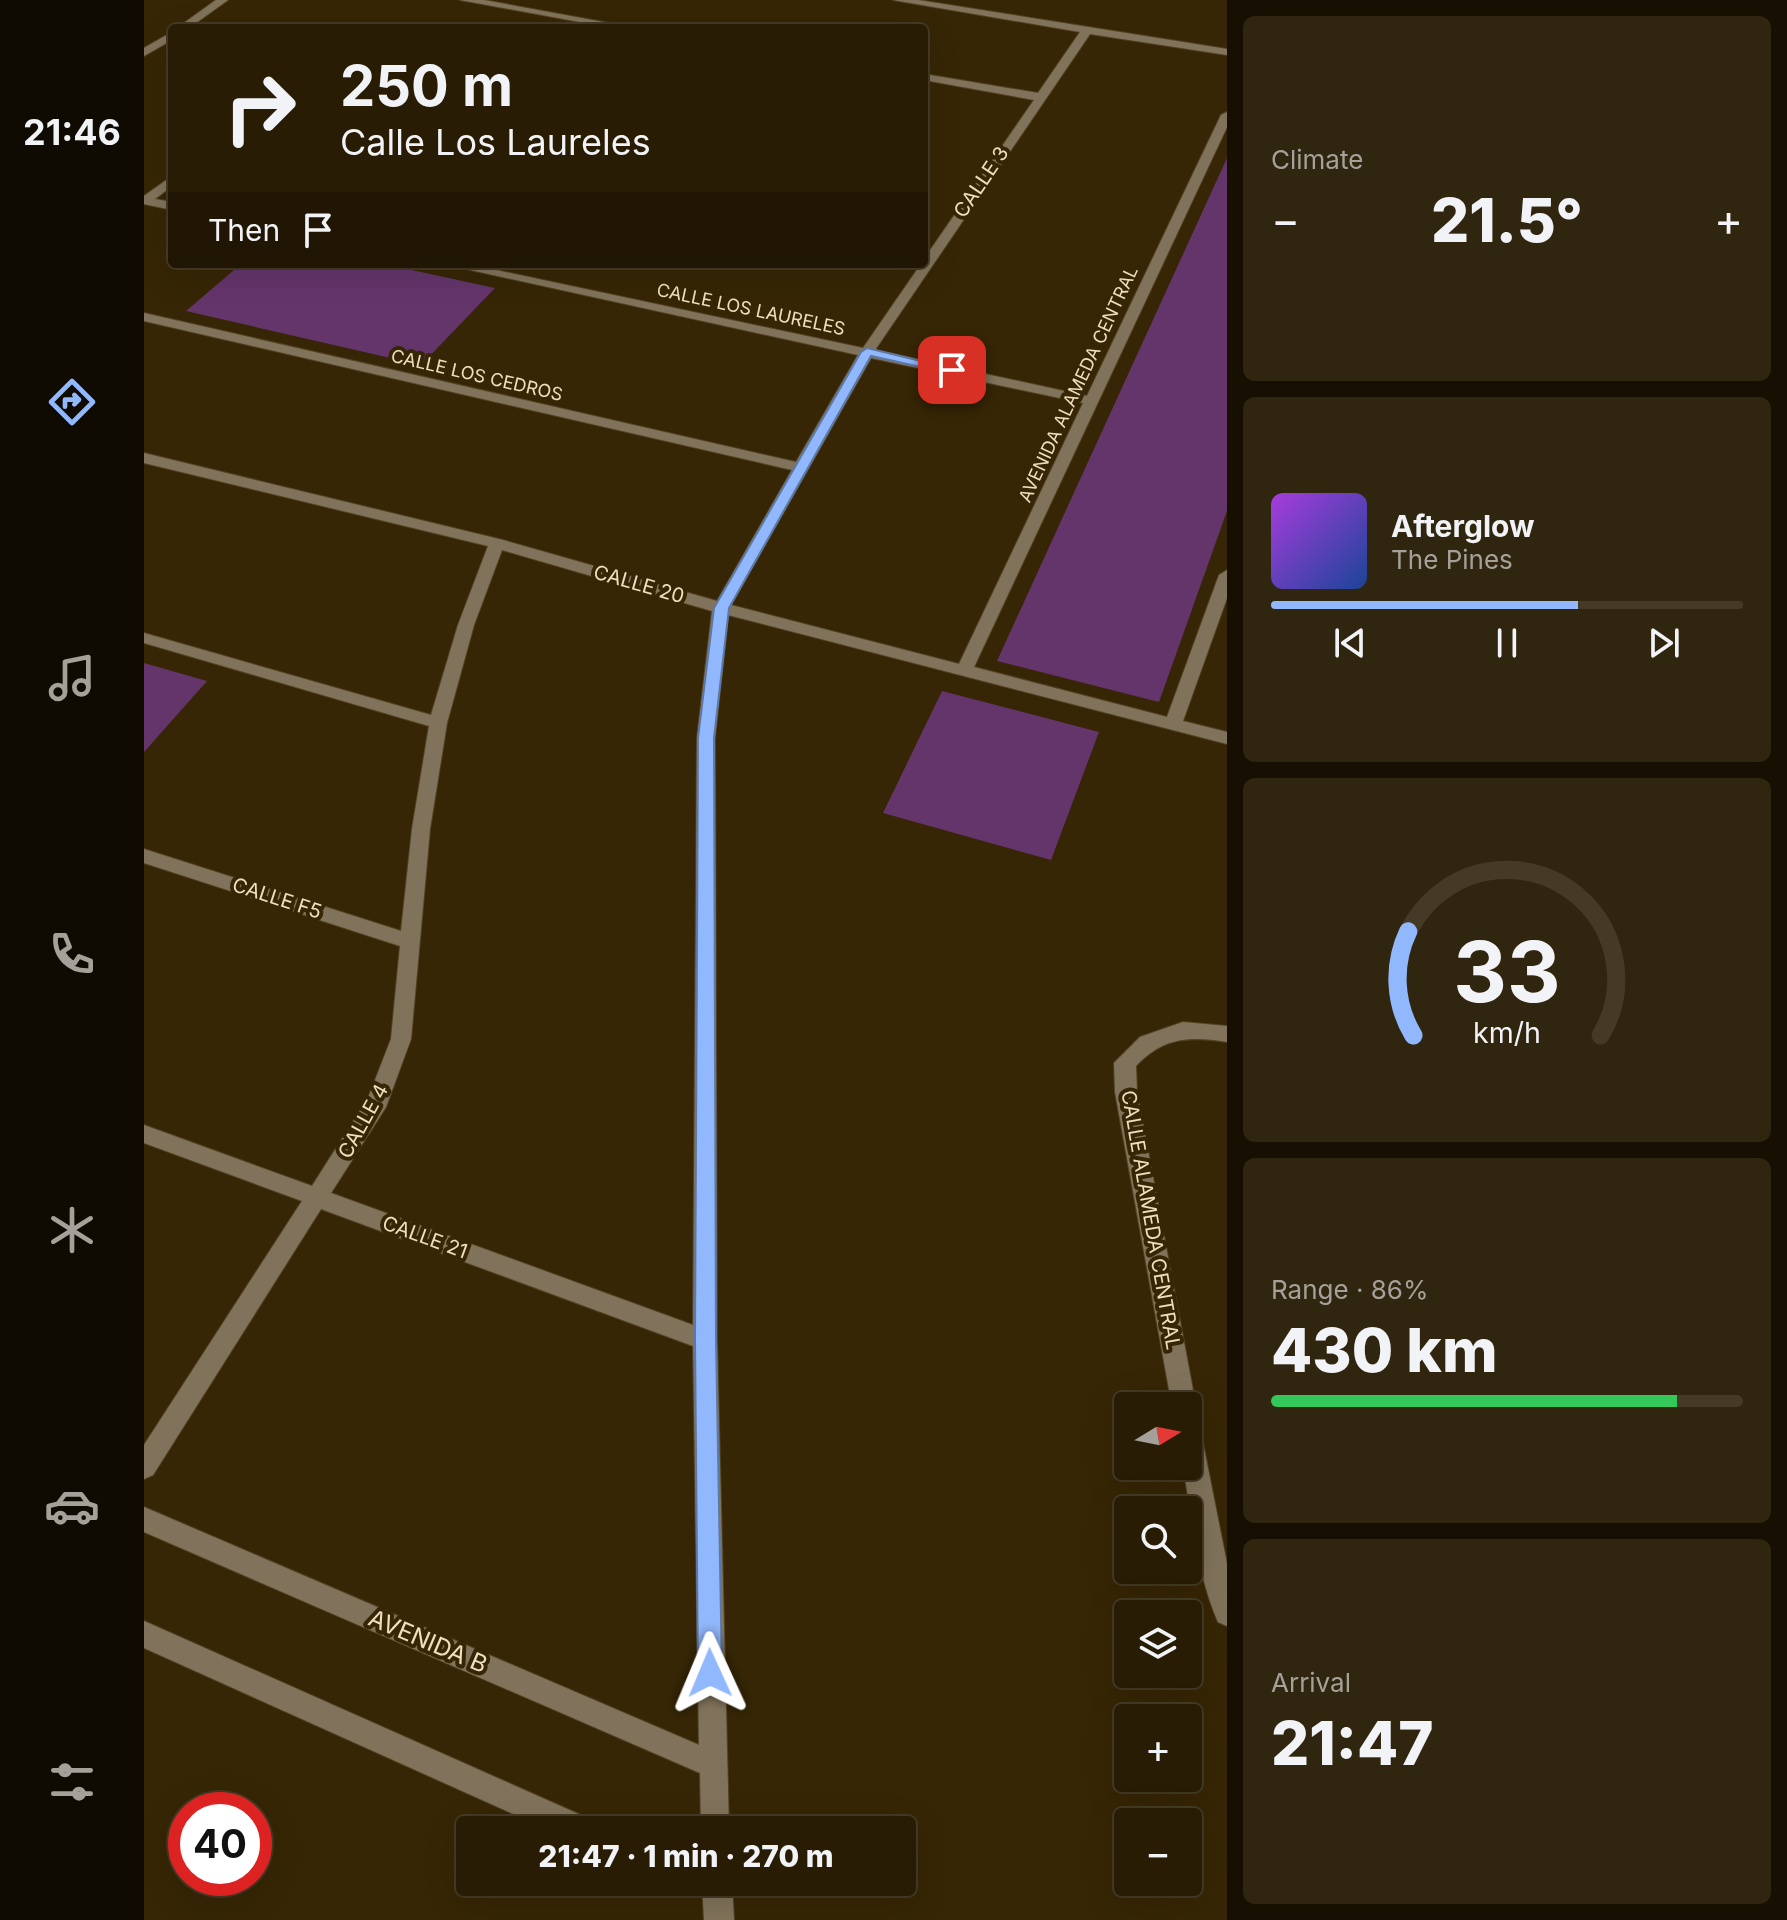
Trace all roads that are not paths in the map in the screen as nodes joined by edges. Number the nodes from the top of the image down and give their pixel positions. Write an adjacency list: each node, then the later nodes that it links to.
1 (223, 0): 4 (street)
2 (465, 0): 5 (street)
3 (898, 0): 6 (street)
4 (188, 24)
5 (607, 24)
6 (1087, 30): 8 (street); 11 (street, CALLE 3)
7 (168, 38): 9 (street)
8 (1227, 52)
9 (144, 53)
10 (928, 78): 11 (street)
11 (1039, 97): 16 (street, CALLE 3)
12 (1227, 115): 21 (street, AVENIDA ALAMEDA CENTRAL)
13 (168, 183): 14 (street)
14 (145, 200): 15 (street)
15 (168, 205)
16 (928, 262)
17 (469, 268): 20 (street, CALLE LOS LAURELES)
18 (924, 268): 20 (street, CALLE 3)
19 (144, 317): 23 (street, CALLE LOS CEDROS)
20 (867, 352): 21 (street, CALLE LOS LAURELES); 23 (street, CALLE 3)
21 (1092, 401): 28 (street, AVENIDA ALAMEDA CENTRAL)
22 (144, 458): 24 (street, CALLE 20)
23 (801, 468): 26 (street, CALLE 3)
24 (497, 543): 26 (street, CALLE 20); 29 (street, CALLE 4)
25 (1227, 575): 30 (street)
26 (721, 608): 28 (street, CALLE 20); 37 (street, CALLE 3)
27 (144, 638): 29 (street)
28 (964, 670): 30 (street, CALLE 20)
29 (438, 723): 33 (street, CALLE 4)
30 (1173, 725): 31 (street, CALLE 20)
31 (1227, 738)
32 (144, 856): 33 (street, CALLE F5)
33 (409, 941): 36 (street, CALLE 4)
34 (1227, 1034): 38 (street, CALLE ALAMEDA CENTRAL)
35 (144, 1134): 36 (street, CALLE 21)
36 (319, 1198): 37 (street, CALLE 21); 39 (street, CALLE 4)
37 (705, 1340): 44 (street, CALLE 3)
38 (1181, 1392)
39 (144, 1467)
40 (1198, 1480): 42 (street)
41 (144, 1519): 44 (street, AVENIDA B)
42 (1227, 1613)
43 (144, 1634): 45 (street)
44 (711, 1764): 46 (street, CALLE 3)
45 (551, 1816)
46 (714, 1816)

